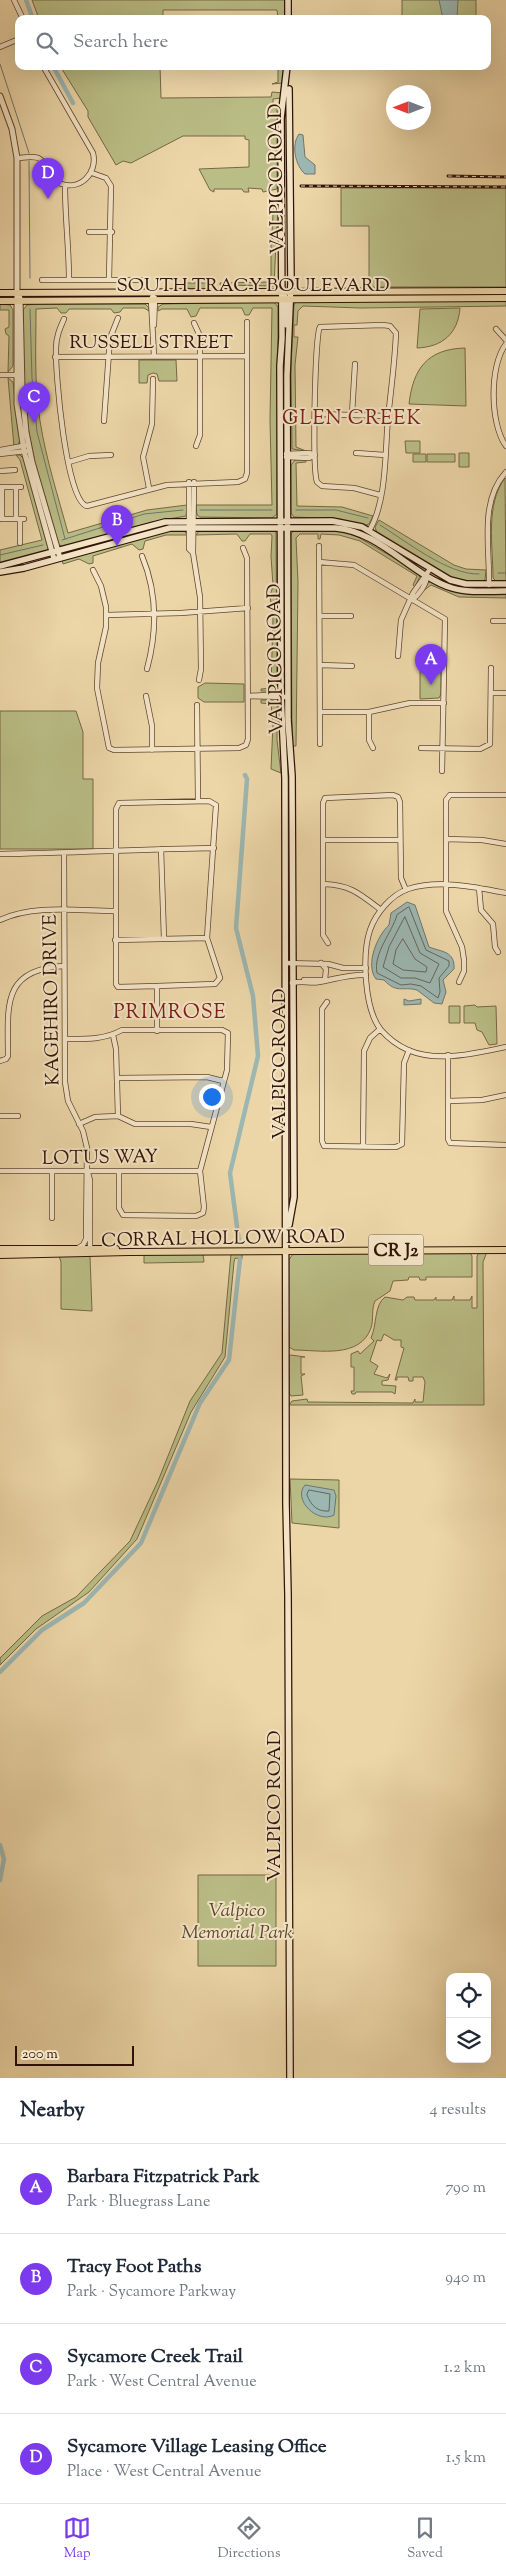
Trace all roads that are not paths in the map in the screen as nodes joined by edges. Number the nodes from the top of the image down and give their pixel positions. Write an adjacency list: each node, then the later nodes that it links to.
1 (14, 0): 3 (street)
2 (288, 0): 4 (main road)
3 (21, 15)
4 (288, 15)
5 (15, 41): 6 (street)
6 (0, 47)
7 (45, 70): 13 (street)
8 (287, 70): 21 (main road, VALPICO ROAD)
9 (288, 70): 22 (main road, VALPICO ROAD)
10 (0, 96): 11 (street)
11 (2, 111): 12 (street)
12 (17, 158): 14 (street); 24 (street)
13 (92, 173): 14 (street); 16 (street)
14 (65, 185): 18 (street)
15 (89, 232): 16 (street)
16 (112, 232): 19 (street)
17 (42, 280): 18 (street)
18 (69, 280): 19 (street)
19 (109, 280): 20 (street)
20 (144, 280)
21 (281, 290): 22 (main road, SOUTH TRACY BOULEVARD); 26 (main road, SOUTH TRACY BOULEVARD); 27 (main road, VALPICO ROAD)
22 (290, 291): 23 (main road, SOUTH TRACY BOULEVARD); 27 (main road, VALPICO ROAD)
23 (506, 291)
24 (18, 293): 25 (main road, SOUTH TRACY BOULEVARD); 26 (main road, SOUTH TRACY BOULEVARD); 30 (street)
25 (0, 294)
26 (154, 298): 27 (main road, SOUTH TRACY BOULEVARD); 30 (main road, SOUTH TRACY BOULEVARD); 38 (street)
27 (286, 298): 28 (main road, SOUTH TRACY BOULEVARD); 58 (main road, VALPICO ROAD); 60 (main road, VALPICO ROAD)
28 (506, 298)
29 (0, 301): 30 (main road, SOUTH TRACY BOULEVARD)
30 (18, 301): 45 (street); 53 (street)
31 (118, 318): 42 (street)
32 (64, 319): 41 (street)
33 (247, 322): 40 (street)
34 (194, 323): 39 (street)
35 (496, 330): 36 (street)
36 (506, 340)
37 (506, 344): 52 (street)
38 (154, 356): 39 (street, RUSSELL STREET); 42 (street, RUSSELL STREET)
39 (200, 356): 40 (street, RUSSELL STREET); 51 (street)
40 (246, 356): 66 (street)
41 (56, 357): 42 (street, RUSSELL STREET); 62 (street)
42 (109, 357): 50 (street)
43 (354, 364): 48 (street)
44 (0, 375): 45 (street)
45 (16, 375): 53 (street)
46 (153, 379): 68 (street)
47 (316, 414): 48 (street); 49 (street); 61 (street)
48 (352, 414): 49 (street)
49 (388, 416): 59 (street)
50 (104, 421)
51 (196, 446)
52 (506, 446)
53 (26, 448): 54 (street); 56 (street); 79 (street)
54 (0, 450)
55 (356, 453): 59 (street)
56 (0, 454)
57 (111, 455): 62 (street)
58 (288, 455): 60 (street); 61 (street); 74 (main road, VALPICO ROAD)
59 (385, 455): 69 (street)
60 (280, 456): 73 (main road, VALPICO ROAD)
61 (315, 456): 69 (street)
62 (69, 462): 68 (street)
63 (15, 470): 64 (street)
64 (0, 471)
65 (506, 472): 87 (street)
66 (192, 482): 68 (street); 72 (street)
67 (1, 487): 70 (street); 71 (street)
68 (149, 488)
69 (380, 495): 75 (street)
70 (20, 519): 71 (street); 76 (street)
71 (1, 520)
72 (192, 523): 73 (main road); 79 (main road); 91 (street)
73 (280, 524): 74 (main road); 106 (main road, VALPICO ROAD)
74 (288, 524): 75 (main road); 85 (main road); 109 (main road, VALPICO ROAD)
75 (369, 531): 85 (main road)
76 (20, 543)
77 (319, 546): 81 (street)
78 (243, 548): 90 (street)
79 (56, 555): 82 (main road); 84 (main road)
80 (142, 556): 92 (street)
81 (319, 562): 89 (street); 94 (street)
82 (0, 566)
83 (93, 570): 93 (street)
84 (0, 572)
85 (428, 572): 87 (main road); 89 (street)
86 (506, 584): 87 (main road)
87 (489, 588): 88 (main road)
88 (506, 591)
89 (412, 600): 98 (street); 110 (street)
90 (248, 608): 91 (street); 108 (street)
91 (200, 612): 92 (street); 103 (street)
92 (154, 614): 93 (street); 102 (street)
93 (107, 615): 118 (street)
94 (320, 616): 95 (street); 99 (street)
95 (351, 616)
96 (506, 621): 97 (street)
97 (493, 622)
98 (398, 656)
99 (320, 666): 100 (street); 112 (street)
100 (352, 666)
101 (490, 668): 104 (street)
102 (147, 669)
103 (199, 680)
104 (491, 693): 105 (street); 117 (street)
105 (506, 693)
106 (281, 695): 108 (street); 109 (street); 146 (main road, VALPICO ROAD)
107 (146, 696): 118 (street)
108 (248, 696): 119 (street)
109 (288, 696): 147 (main road, VALPICO ROAD)
110 (444, 702): 113 (street); 117 (street)
111 (197, 705): 119 (street)
112 (320, 712): 113 (street); 114 (street)
113 (369, 712): 115 (street)
114 (320, 744)
115 (373, 748)
116 (421, 748): 117 (street)
117 (442, 749): 120 (street)
118 (152, 750): 119 (street)
119 (199, 750): 122 (street)
120 (442, 771)
121 (506, 795): 123 (street)
122 (198, 801): 127 (street); 129 (street)
123 (446, 839): 126 (street); 133 (street)
124 (323, 840): 125 (street); 125 (street); 132 (street)
125 (400, 840): 135 (street)
126 (506, 844)
127 (214, 848): 128 (street); 141 (street)
128 (161, 849): 129 (street); 142 (street)
129 (115, 850): 130 (street); 139 (street)
130 (64, 853): 131 (street); 138 (street, KAGEHIRO DRIVE)
131 (0, 854)
132 (324, 884): 137 (street); 144 (street)
133 (445, 885): 134 (street); 135 (street); 152 (street)
134 (479, 888): 136 (street); 145 (street)
135 (406, 890): 137 (street)
136 (506, 893)
137 (380, 910): 150 (street)
138 (64, 911): 139 (street); 140 (street); 149 (street, KAGEHIRO DRIVE)
139 (114, 912): 143 (street)
140 (0, 920)
141 (206, 938): 142 (street); 155 (street)
142 (164, 939): 143 (street)
143 (115, 940): 155 (street)
144 (328, 943)
145 (498, 952)
146 (285, 963): 147 (street); 154 (main road, VALPICO ROAD)
147 (293, 963): 148 (street); 153 (main road, VALPICO ROAD)
148 (320, 964): 150 (street); 151 (street)
149 (64, 966): 160 (street, KAGEHIRO DRIVE); 164 (street)
150 (366, 972): 151 (street); 157 (street)
151 (325, 980): 153 (street)
152 (459, 982)
153 (293, 983): 154 (street); 186 (main road, VALPICO ROAD)
154 (286, 985): 186 (main road, VALPICO ROAD)
155 (157, 986): 158 (street)
156 (327, 1002): 175 (street)
157 (380, 1029): 162 (street); 175 (street)
158 (157, 1031): 159 (street); 166 (street)
159 (113, 1035): 160 (street); 165 (street)
160 (65, 1039): 172 (street, KAGEHIRO DRIVE)
161 (506, 1047): 163 (street)
162 (409, 1050): 163 (street); 175 (street)
163 (448, 1055): 168 (street)
164 (0, 1061)
165 (118, 1078): 166 (street); 171 (street)
166 (223, 1081): 173 (street)
167 (506, 1095): 168 (street)
168 (448, 1100): 174 (street)
169 (0, 1116): 170 (street)
170 (18, 1116)
171 (118, 1116): 172 (street); 173 (street)
172 (79, 1124): 177 (street, KAGEHIRO DRIVE)
173 (211, 1126): 179 (street)
174 (506, 1145)
175 (363, 1147)
176 (52, 1171): 177 (street, LOTUS WAY); 180 (street, LOTUS WAY); 181 (street)
177 (88, 1171): 178 (street, LOTUS WAY); 183 (street); 184 (street)
178 (119, 1171): 179 (street, LOTUS WAY); 179 (street)
179 (200, 1171)
180 (0, 1172)
181 (52, 1218)
182 (0, 1249): 183 (main road)
183 (77, 1249): 184 (main road)
184 (90, 1249): 187 (main road); 189 (street)
185 (506, 1250): 186 (main road, CORRAL HOLLOW ROAD / CR J2)
186 (286, 1251): 187 (main road, CORRAL HOLLOW ROAD / CR J2); 190 (main road, VALPICO ROAD)
187 (130, 1252): 189 (main road, CORRAL HOLLOW ROAD / CR J2)
188 (0, 1255): 189 (main road, CORRAL HOLLOW ROAD / CR J2)
189 (34, 1255)
190 (290, 2078)

